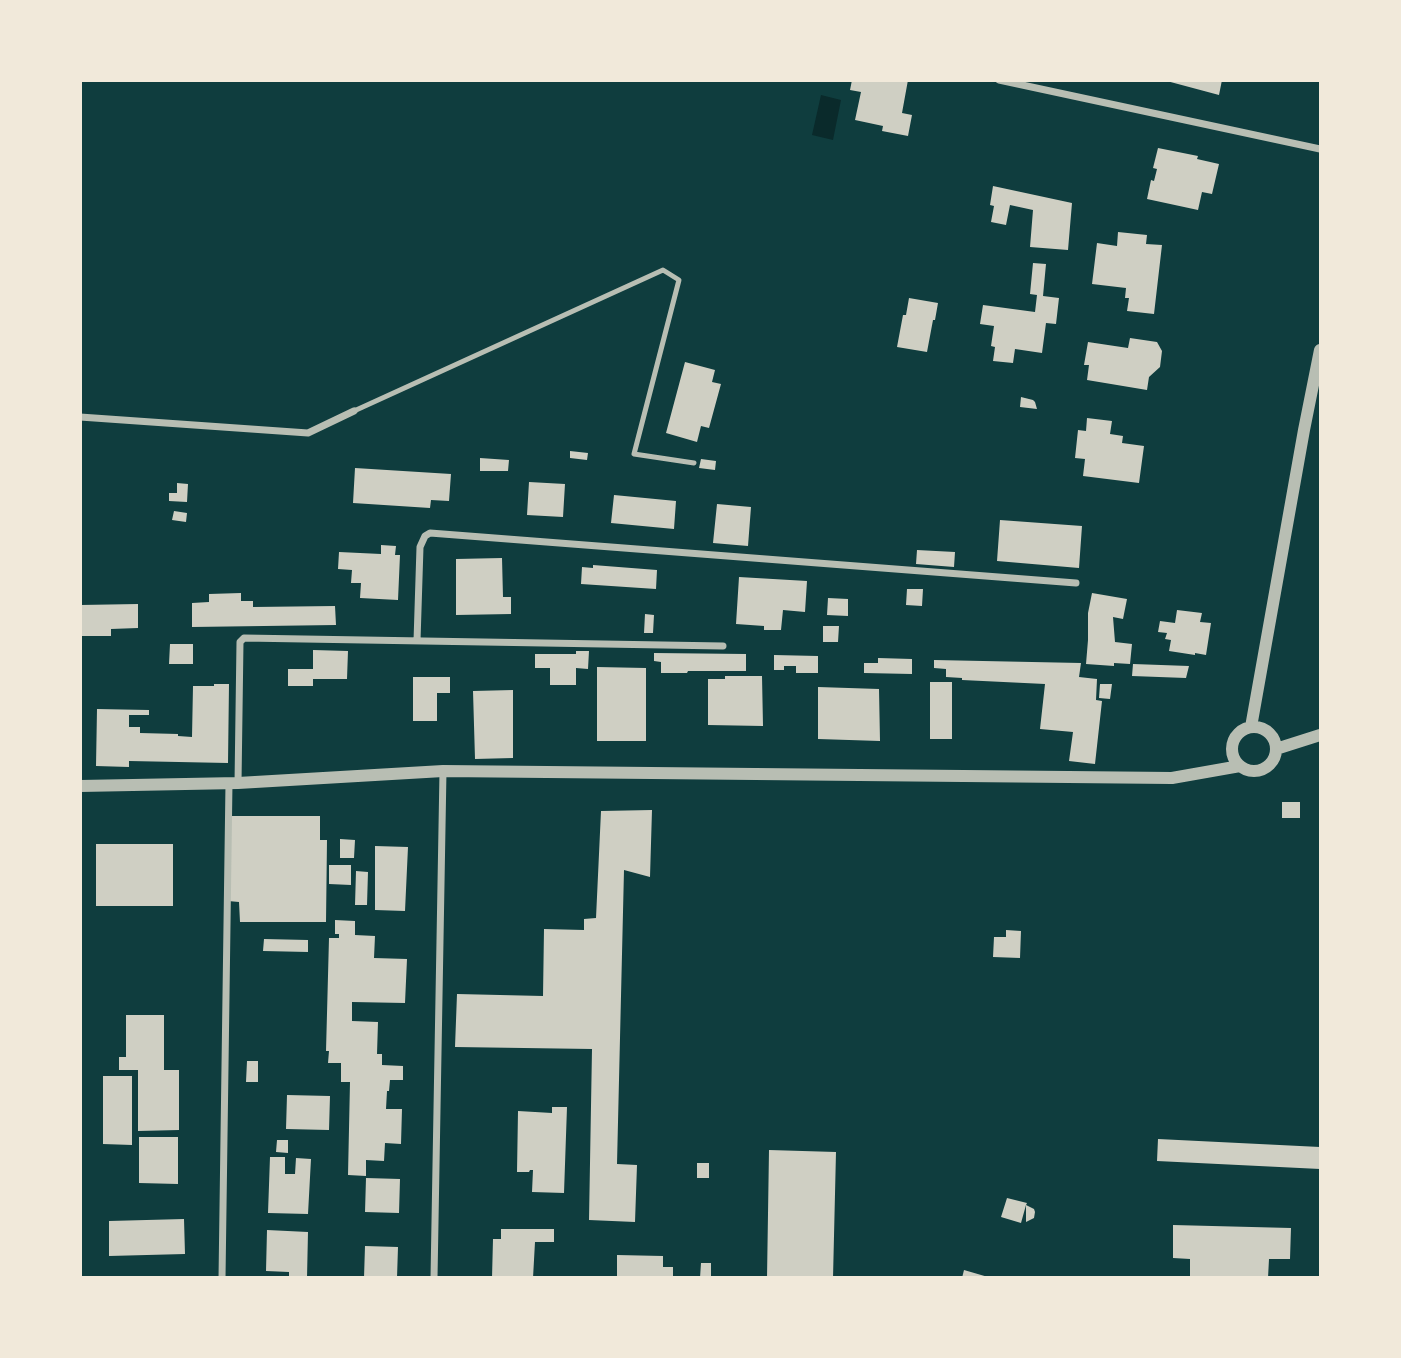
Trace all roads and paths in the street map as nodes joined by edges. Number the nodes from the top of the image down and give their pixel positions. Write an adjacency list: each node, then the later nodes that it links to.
1 (999, 80): 2 (street)
2 (1321, 149)
3 (1321, 350): 10 (street)
4 (354, 411): 5 (street); 6 (lane)
5 (80, 416)
6 (694, 463)
7 (1076, 583): 8 (street)
8 (417, 641): 9 (street); 15 (street)
9 (723, 646)
10 (1251, 727): 12 (street); 13 (street)
11 (1321, 735): 12 (street)
12 (1276, 749): 13 (street)
13 (1240, 766): 14 (street)
14 (443, 771): 15 (street); 18 (street)
15 (234, 783): 16 (street); 17 (street)
16 (80, 786)
17 (222, 1278)
18 (434, 1278)

